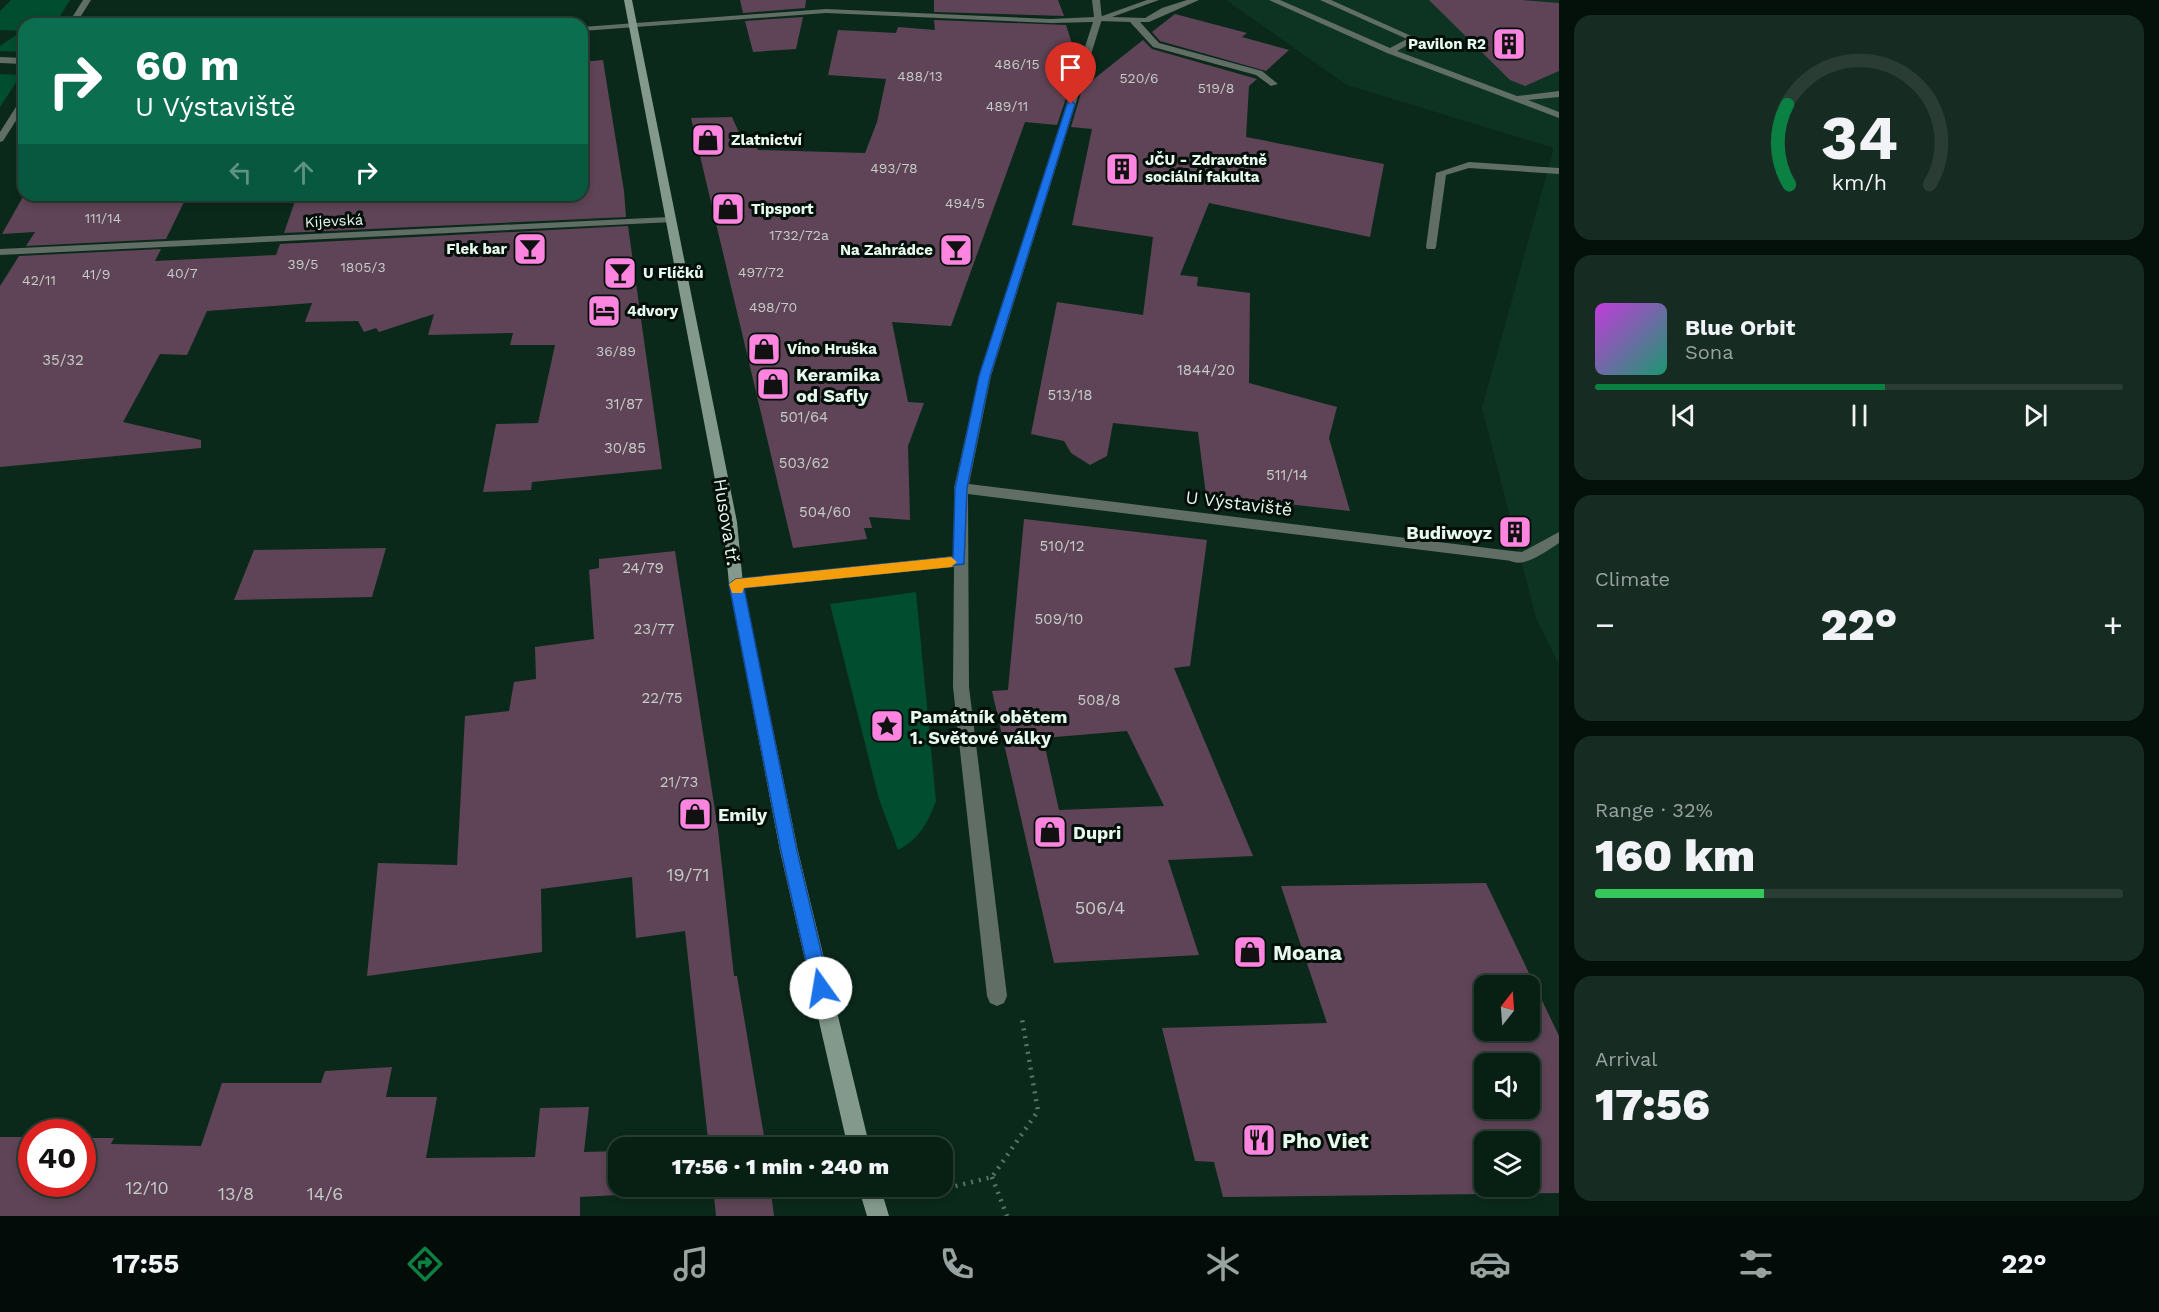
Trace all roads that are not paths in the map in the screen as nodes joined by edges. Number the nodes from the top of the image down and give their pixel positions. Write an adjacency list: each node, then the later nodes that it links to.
1 (87, 0): 8 (street)
2 (628, 0): 11 (street, Husova tř.)
3 (1096, 0): 9 (street)
4 (1155, 0): 9 (street)
5 (1195, 0): 10 (street)
6 (1273, 0): 13 (street)
7 (1323, 0): 13 (street)
8 (76, 18)
9 (1098, 20): 10 (street); 11 (street); 26 (street)
10 (1133, 20): 16 (street)
11 (633, 26): 12 (street); 23 (street, Husova tř.)
12 (588, 29)
13 (1390, 51): 18 (street)
14 (0, 60): 15 (street)
15 (18, 61)
16 (1274, 84)
17 (1559, 94): 18 (street)
18 (1518, 98): 20 (street)
19 (18, 110): 21 (street)
20 (1559, 115)
21 (0, 139)
22 (1559, 171): 24 (street)
23 (669, 220): 25 (street, Kijevská); 29 (street, Husova tř.)
24 (1431, 247)
25 (0, 252)
26 (961, 488): 27 (street, U Výstaviště); 28 (street)
27 (1559, 537)
28 (959, 561): 29 (street); 30 (street)
29 (736, 584): 31 (street, Husova tř.)
30 (997, 996)
31 (855, 1137)
32 (872, 1197): 33 (street)
33 (878, 1216)

